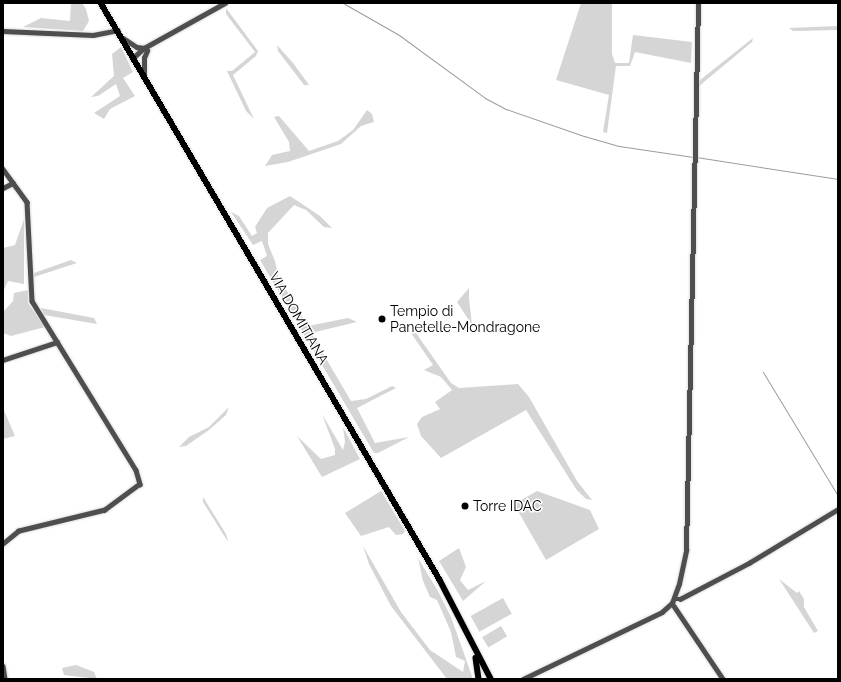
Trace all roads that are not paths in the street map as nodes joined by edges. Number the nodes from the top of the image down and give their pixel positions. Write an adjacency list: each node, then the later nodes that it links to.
1 (102, 3): 4 (main road, VIA DOMITIANA)
2 (225, 3): 7 (street)
3 (698, 3): 17 (street)
4 (118, 30): 5 (street); 6 (main road, VIA DOMITIANA)
5 (3, 31)
6 (122, 37): 7 (street); 8 (main road, VIA DOMITIANA)
7 (146, 49): 8 (street); 9 (street)
8 (134, 57): 9 (main road, VIA DOMITIANA)
9 (144, 74): 18 (main road, VIA DOMITIANA)
10 (3, 168): 11 (street)
11 (13, 183): 12 (street); 13 (street)
12 (3, 188)
13 (57, 342): 14 (street); 16 (street)
14 (3, 360)
15 (838, 509): 17 (street)
16 (3, 544)
17 (674, 601): 23 (street); 24 (street)
18 (473, 648): 21 (main road, VIA DOMITIANA); 22 (main road, VIA DOMITIANA)
19 (3, 666): 20 (street)
20 (5, 679)
21 (479, 679)
22 (491, 679)
23 (523, 679)
24 (723, 679)

